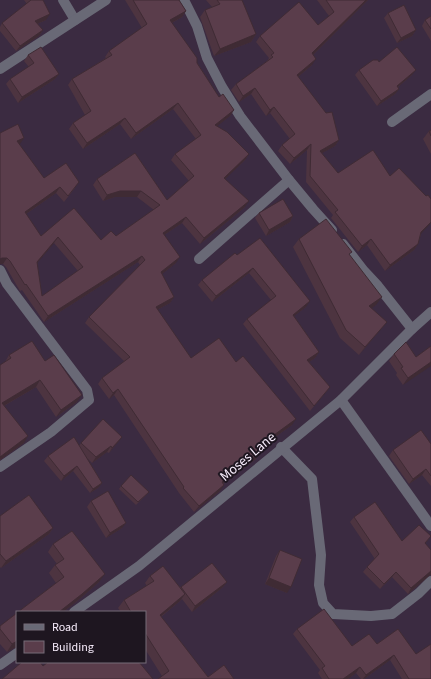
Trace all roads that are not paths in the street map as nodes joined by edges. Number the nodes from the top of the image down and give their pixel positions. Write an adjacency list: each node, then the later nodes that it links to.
1 (63, 0): 4 (street)
2 (106, 0): 4 (street)
3 (184, 0): 8 (street)
4 (75, 20): 5 (street)
5 (0, 69)
6 (431, 94): 7 (street)
7 (392, 122)
8 (289, 180): 9 (street); 12 (street)
9 (199, 259)
10 (0, 270): 15 (street)
11 (431, 312): 12 (street, Moses Lane)
12 (412, 328): 13 (street, Moses Lane)
13 (341, 400): 14 (street, Moses Lane); 16 (street)
14 (282, 447): 17 (street); 18 (street, Moses Lane)
15 (0, 467)
16 (431, 526)
17 (431, 581)
18 (75, 611)
19 (16, 654): 20 (street)
20 (0, 665)

